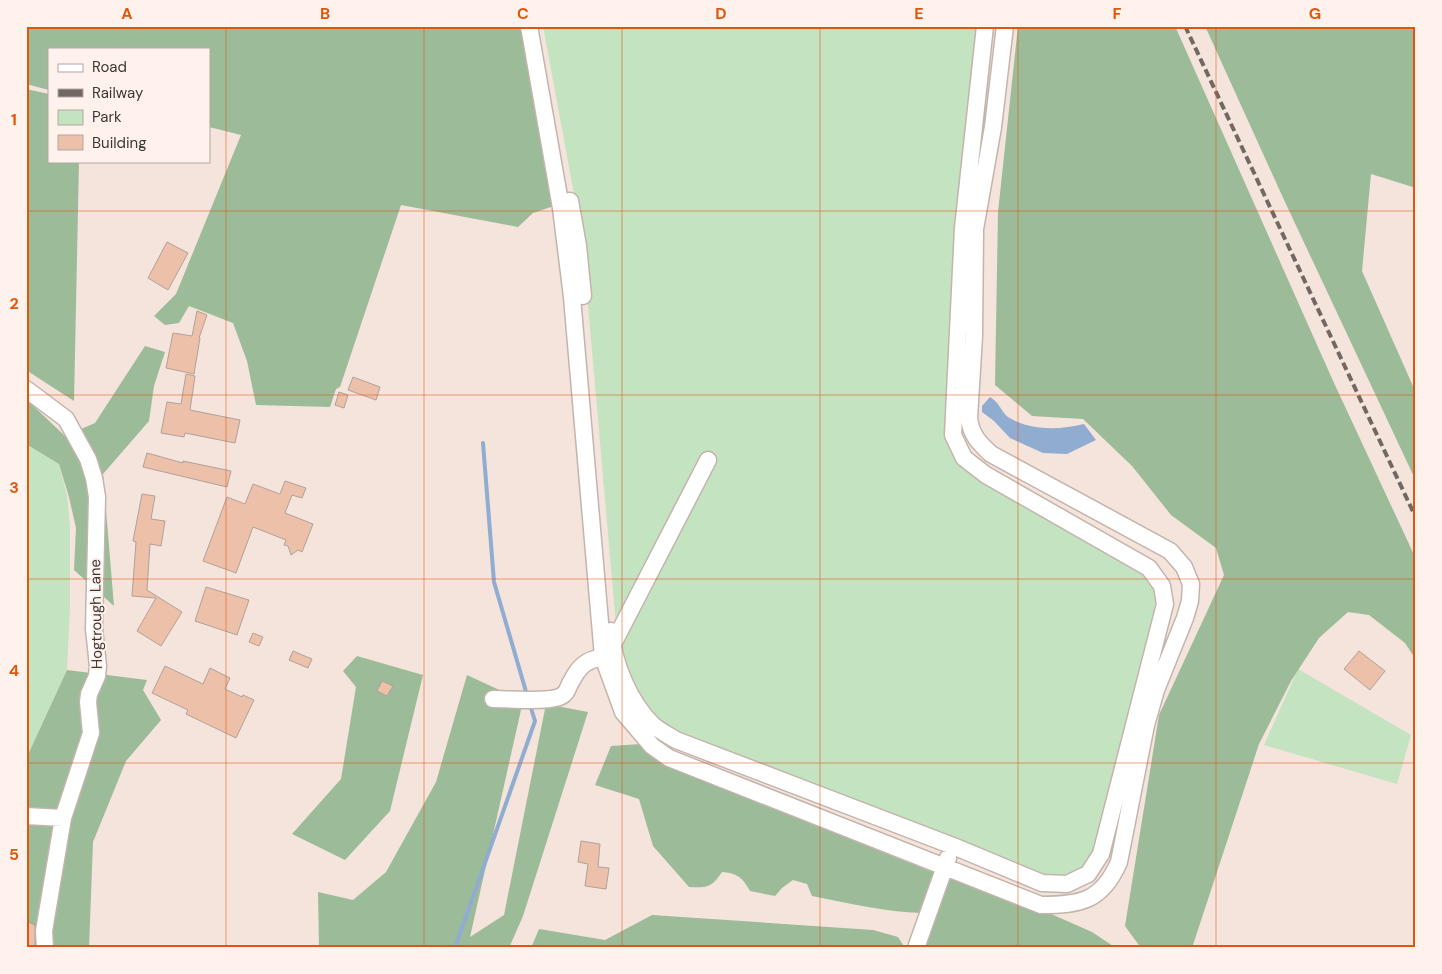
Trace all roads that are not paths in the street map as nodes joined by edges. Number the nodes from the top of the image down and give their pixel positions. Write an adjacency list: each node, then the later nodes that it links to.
1 (529, 26): 7 (lane)
2 (539, 26): 7 (lane)
3 (985, 26): 11 (lane)
4 (1005, 26): 12 (lane)
5 (26, 389): 10 (lane, Hogtrough Lane)
6 (708, 460): 7 (lane)
7 (608, 651): 8 (lane); 11 (lane); 12 (lane)
8 (493, 699)
9 (26, 816): 10 (lane)
10 (63, 818): 13 (lane, Hogtrough Lane)
11 (953, 846): 12 (lane)
12 (945, 867): 14 (lane)
13 (45, 948)
14 (916, 948)

